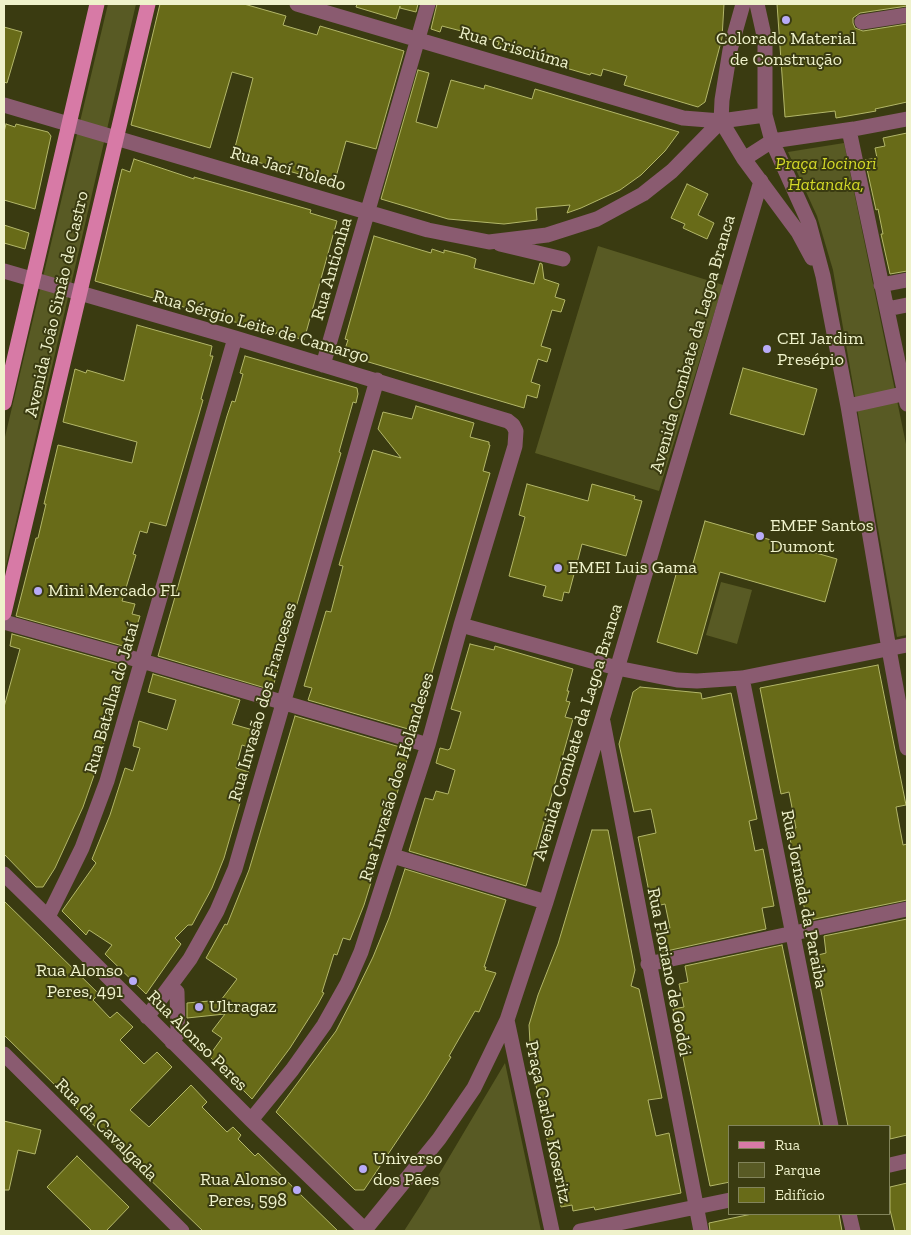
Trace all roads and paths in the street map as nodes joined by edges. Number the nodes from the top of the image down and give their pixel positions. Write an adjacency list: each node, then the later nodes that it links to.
1 (97, 4): 14 (main road, Avenida João Simão de Castro)
2 (148, 4): 16 (main road, Avenida João Simão de Castro)
3 (298, 4): 9 (street, Rua Crisciúma)
4 (428, 4): 9 (street, Rua Antionha)
5 (743, 4): 13 (street)
6 (757, 4): 11 (street)
7 (907, 15): 8 (street)
8 (862, 22)
9 (418, 40): 13 (street, Rua Crisciúma); 20 (street, Rua Antionha)
10 (4, 105): 14 (street, Rua Jací Toledo)
11 (765, 115): 13 (street, Rua Crisciúma); 17 (street)
12 (907, 119): 15 (street)
13 (721, 121): 18 (street); 21 (street, Rua Jací Toledo)
14 (69, 124): 16 (street, Rua Jací Toledo); 25 (main road, Avenida João Simão de Castro)
15 (849, 130): 17 (street); 27 (street)
16 (116, 138): 20 (street, Rua Jací Toledo); 28 (main road, Avenida João Simão de Castro)
17 (772, 141): 18 (street); 24 (street)
18 (744, 160): 19 (street)
19 (761, 181): 24 (street); 44 (street, Avenida Combate da Lagoa Branca)
20 (367, 212): 21 (street, Rua Jací Toledo); 32 (street, Rua Antionha)
21 (489, 242): 22 (street)
22 (562, 259)
23 (4, 271): 25 (street, Rua Sérgio Leite de Camargo)
24 (823, 276): 36 (street)
25 (32, 279): 28 (street, Rua Sérgio Leite de Camargo); 35 (main road, Avenida João Simão de Castro)
26 (907, 280): 27 (street)
27 (881, 285): 30 (street)
28 (79, 293): 31 (street, Rua Sérgio Leite de Camargo); 38 (main road, Avenida João Simão de Castro)
29 (907, 305): 30 (street)
30 (886, 309): 34 (street)
31 (235, 338): 32 (street, Rua Sérgio Leite de Camargo); 43 (street, Rua Batalha do Jataí)
32 (323, 365): 33 (street, Rua Sérgio Leite de Camargo)
33 (377, 380): 37 (street, Rua Sérgio Leite de Camargo); 46 (street, Rua Invasão dos Franceses)
34 (907, 397): 36 (street)
35 (4, 403)
36 (848, 406): 42 (street)
37 (508, 421): 40 (street, Rua Invasão dos Holandeses)
38 (4, 613)
39 (4, 622): 43 (street)
40 (461, 625): 44 (street); 48 (street, Rua Invasão dos Holandeses)
41 (907, 645): 42 (street)
42 (889, 649): 45 (street); 49 (street)
43 (142, 661): 46 (street); 54 (street, Rua Batalha do Jataí)
44 (617, 668): 45 (street); 47 (street, Avenida Combate da Lagoa Branca)
45 (742, 678): 55 (street, Rua Jornada da Paraiba)
46 (282, 703): 48 (street); 57 (street, Rua Invasão dos Franceses)
47 (602, 720): 52 (street, Avenida Combate da Lagoa Branca); 56 (street, Rua Floriano de Godói)
48 (428, 745): 50 (street, Rua Invasão dos Holandeses)
49 (907, 748)
50 (393, 856): 52 (street); 62 (street, Rua Invasão dos Holandeses)
51 (4, 874): 54 (street, Rua Alonso Peres)
52 (546, 902): 59 (street, Avenida Combate da Lagoa Branca)
53 (907, 909): 55 (street)
54 (48, 917): 58 (street, Rua Alonso Peres)
55 (792, 933): 56 (street); 63 (street, Rua Jornada da Paraiba)
56 (648, 964): 67 (street, Rua Floriano de Godói)
57 (170, 986): 58 (street, Rua Invasão dos Franceses); 60 (street)
58 (147, 1017): 60 (street, Rua Alonso Peres)
59 (508, 1020): 70 (street, Avenida Combate da Lagoa Branca); 71 (street, Praça Carlos Koseritz)
60 (172, 1042): 62 (street, Rua Alonso Peres)
61 (4, 1054): 69 (street, Rua da Cavalgada)
62 (251, 1120): 70 (street, Rua Alonso Peres)
63 (831, 1125)
64 (907, 1161): 65 (street)
65 (891, 1165)
66 (728, 1200): 67 (street)
67 (696, 1208): 72 (street); 73 (street, Rua Floriano de Godói)
68 (849, 1215): 74 (street)
69 (182, 1231)
70 (365, 1231)
71 (552, 1231)
72 (580, 1231)
73 (701, 1231)
74 (853, 1231)

